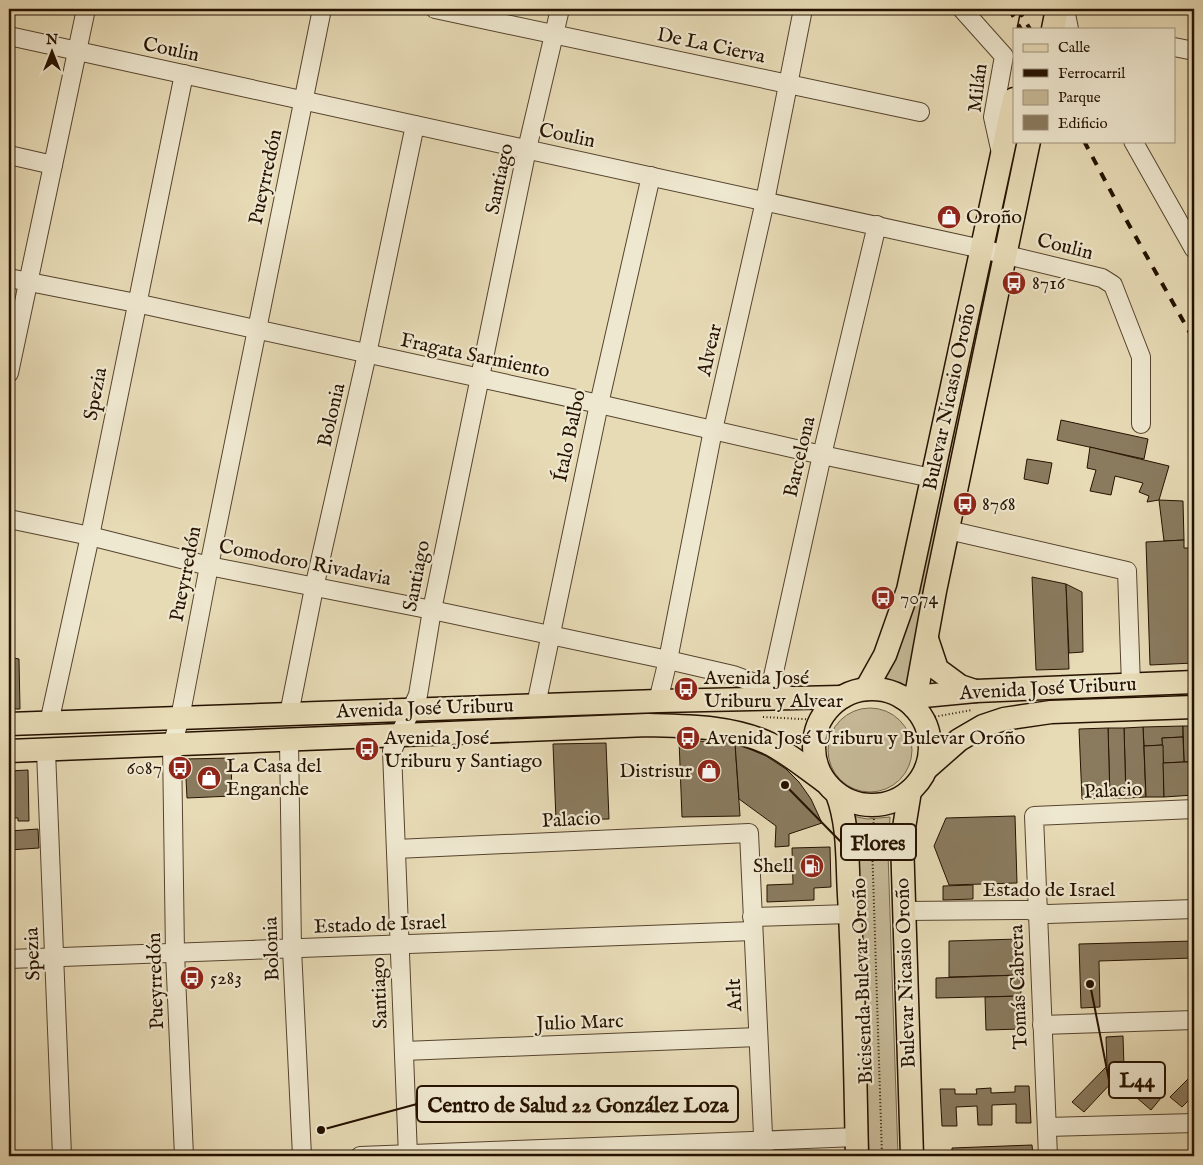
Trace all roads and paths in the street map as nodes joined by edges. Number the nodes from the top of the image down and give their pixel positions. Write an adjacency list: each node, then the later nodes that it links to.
1 (86, 9): 12 (street)
2 (322, 9): 16 (street, Pueyrredón)
3 (435, 9): 9 (street, De La Cierva)
4 (560, 9): 9 (street, Santiago)
5 (803, 9): 15 (street, Alvear)
6 (962, 9): 24 (street, Milán)
7 (1033, 9): 8 (main road)
8 (1029, 28)
9 (555, 34): 15 (street, De La Cierva); 22 (street, Santiago)
10 (9, 36): 12 (street, Coulin)
11 (1176, 47): 13 (street)
12 (77, 51): 14 (street, Coulin); 25 (street)
13 (1194, 51)
14 (184, 74): 16 (street, Coulin); 34 (street, Spezia)
15 (788, 84): 18 (street, De La Cierva); 27 (street, Alvear)
16 (303, 100): 19 (street, Coulin); 35 (street, Pueyrredón)
17 (1013, 104): 24 (main road, Bulevar Nicasio Oroño)
18 (920, 112)
19 (415, 125): 22 (street, Coulin); 36 (street, Bolonia)
20 (1030, 142): 31 (main road, Bulevar Nicasio Oroño)
21 (1134, 142): 30 (street)
22 (527, 149): 26 (street, Coulin); 38 (street, Santiago)
23 (9, 155): 25 (street)
24 (1002, 158): 29 (main road, Bulevar Nicasio Oroño)
25 (53, 165): 33 (street)
26 (650, 176): 27 (street, Coulin); 39 (street, Ítalo Balbo)
27 (765, 201): 28 (street, Coulin); 41 (street, Alvear)
28 (876, 225): 29 (street, Coulin); 42 (street, Barcelona)
29 (982, 249): 31 (street, Coulin); 43 (main road, Bulevar Nicasio Oroño)
30 (1194, 250)
31 (1006, 254): 40 (street, Coulin); 45 (main road, Bulevar Nicasio Oroño)
32 (9, 278): 33 (street, Fragata Sarmiento)
33 (29, 282): 34 (street, Fragata Sarmiento); 37 (street)
34 (136, 303): 35 (street, Fragata Sarmiento); 46 (street, Spezia)
35 (256, 330): 36 (street, Fragata Sarmiento); 47 (street, Pueyrredón)
36 (367, 354): 38 (street, Fragata Sarmiento); 48 (street, Bolonia)
37 (9, 372)
38 (481, 378): 39 (street, Fragata Sarmiento); 49 (street, Santiago)
39 (599, 404): 41 (street, Fragata Sarmiento); 50 (street, Ítalo Balbo)
40 (1141, 424)
41 (713, 430): 42 (street, Fragata Sarmiento); 52 (street, Alvear)
42 (822, 455): 43 (street, Fragata Sarmiento); 57 (street, Barcelona)
43 (932, 478): 55 (main road, Bulevar Nicasio Oroño)
44 (9, 519): 46 (street, Comodoro Rivadavia)
45 (948, 530): 51 (main road, Bulevar Nicasio Oroño); 54 (street)
46 (90, 536): 47 (street, Comodoro Rivadavia); 66 (street, Spezia)
47 (209, 566): 48 (street, Comodoro Rivadavia); 65 (street, Pueyrredón)
48 (314, 588): 49 (street, Comodoro Rivadavia); 64 (street, Bolonia)
49 (432, 610): 50 (street, Comodoro Rivadavia); 63 (street, Santiago)
50 (550, 636): 52 (street, Comodoro Rivadavia); 61 (street, Ítalo Balbo)
51 (926, 637): 56 (main road); 59 (main road, Bulevar Nicasio Oroño)
52 (668, 660): 57 (street, Comodoro Rivadavia); 60 (street, Alvear)
53 (1194, 682): 54 (main road, Avenida José Uriburu)
54 (1131, 684): 56 (main road, Avenida José Uriburu)
55 (866, 689): 58 (main road); 59 (main road)
56 (976, 691): 59 (main road, Avenida José Uriburu)
57 (770, 694): 58 (main road, Avenida José Uriburu); 60 (main road, Avenida José Uriburu)
58 (842, 697): 74 (main road)
59 (911, 700): 73 (main road)
60 (658, 701): 61 (main road, Avenida José Uriburu)
61 (536, 705): 63 (main road, Avenida José Uriburu)
62 (1194, 707): 73 (main road, Avenida José Uriburu)
63 (410, 710): 64 (main road, Avenida José Uriburu); 68 (street, Santiago)
64 (289, 714): 65 (main road, Avenida José Uriburu)
65 (180, 718): 66 (main road, Avenida José Uriburu); 70 (street, Pueyrredón)
66 (50, 722): 67 (main road, Avenida José Uriburu)
67 (9, 724)
68 (399, 735): 69 (main road, Avenida José Uriburu); 74 (main road, Avenida José Uriburu); 80 (street, Santiago)
69 (289, 740): 70 (main road, Avenida José Uriburu); 87 (street, Bolonia)
70 (172, 745): 71 (main road, Avenida José Uriburu); 88 (street, Pueyrredón)
71 (46, 750): 72 (main road, Avenida José Uriburu); 89 (street, Spezia)
72 (9, 751)
73 (926, 769): 75 (main road)
74 (831, 787): 76 (main road); 84 (main road)
75 (910, 791): 76 (main road); 82 (main road, Bulevar Nicasio Oroño)
76 (875, 805): 104 (path, Bicisenda Bulevar Oroño)
77 (1194, 809): 78 (street, Palacio)
78 (1034, 816): 83 (street, Tomás Cabrera)
79 (749, 833): 80 (street, Palacio); 85 (street, Arlt)
80 (396, 849): 86 (street, Santiago)
81 (1194, 909): 83 (street, Estado de Israel)
82 (904, 912): 83 (street, Estado de Israel); 105 (main road, Bulevar Nicasio Oroño)
83 (1038, 912): 92 (street, Tomás Cabrera)
84 (850, 914): 85 (street, Estado de Israel); 97 (main road)
85 (753, 924): 86 (street, Estado de Israel); 93 (street, Arlt)
86 (400, 946): 87 (street, Estado de Israel); 94 (street, Santiago)
87 (292, 949): 88 (street, Estado de Israel); 102 (street, Bolonia)
88 (175, 953): 89 (street, Estado de Israel); 101 (street, Pueyrredón)
89 (54, 957): 90 (street, Estado de Israel); 100 (street, Spezia)
90 (9, 959)
91 (1194, 1020): 92 (street)
92 (1042, 1025): 96 (street, Tomás Cabrera)
93 (758, 1038): 94 (street, Julio Marc); 98 (street, Arlt)
94 (404, 1051): 99 (street, Santiago)
95 (1194, 1123): 96 (street)
96 (1046, 1127): 106 (street, Tomás Cabrera)
97 (857, 1147): 98 (street)
98 (764, 1148): 99 (street)
99 (408, 1155): 103 (street)
100 (62, 1156)
101 (184, 1156)
102 (302, 1156)
103 (360, 1156)
104 (882, 1156)
105 (912, 1156)
106 (1048, 1156)

